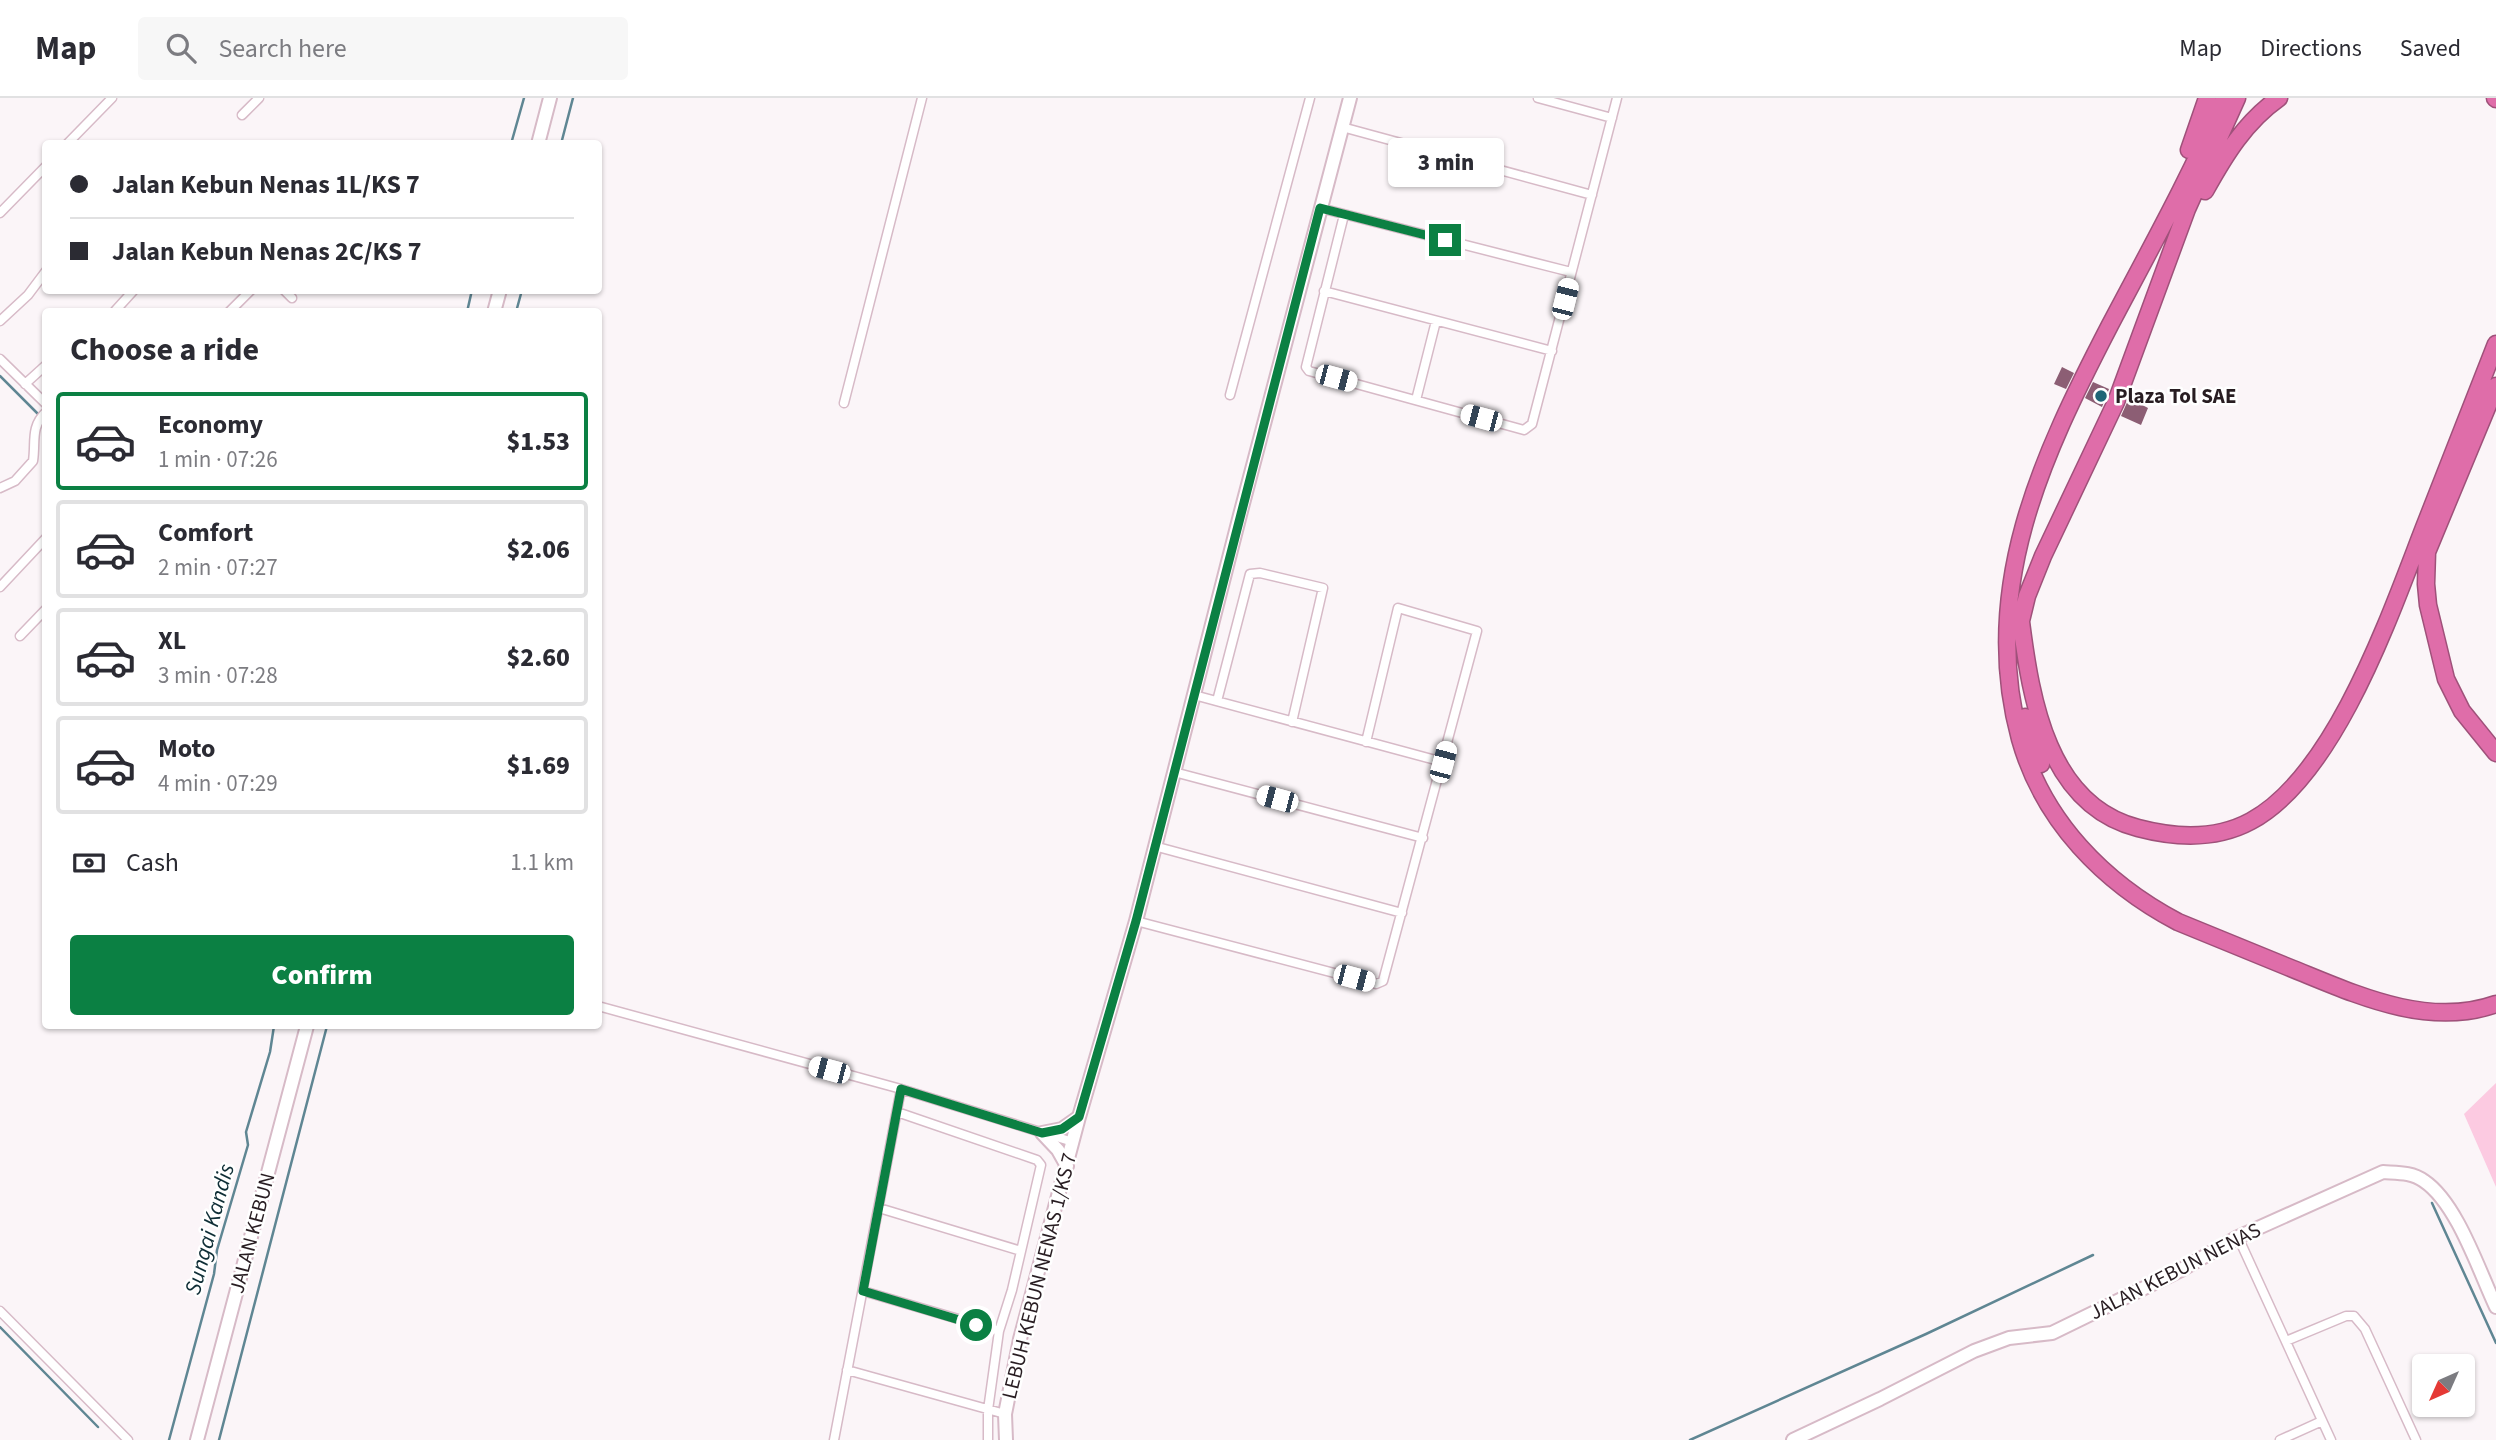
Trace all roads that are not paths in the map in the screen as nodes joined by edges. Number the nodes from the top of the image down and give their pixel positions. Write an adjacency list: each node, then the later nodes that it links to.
1 (112, 98): 16 (street)
2 (260, 98): 13 (street)
3 (550, 98): 17 (street)
4 (922, 98): 45 (street)
5 (1310, 98): 42 (street)
6 (1350, 98): 15 (street, LEBUH KEBUN NENAS 1/KS 7)
7 (1538, 98): 14 (street)
8 (1617, 98): 14 (street)
9 (2207, 98): 21 (highway)
10 (2224, 98): 21 (highway)
11 (2237, 98): 24 (highway)
12 (2279, 98): 24 (highway)
13 (242, 115)
14 (1612, 118): 19 (street)
15 (1342, 127): 19 (street); 20 (street, LEBUH KEBUN NENAS 1/KS 7)
16 (72, 140)
17 (539, 140)
18 (42, 170): 22 (street)
19 (1592, 195): 25 (street)
20 (1320, 208): 23 (street); 53 (street, LEBUH KEBUN NENAS 1/KS 7)
21 (2168, 212): 65 (highway)
22 (0, 213)
23 (1344, 215): 25 (street); 27 (street)
24 (2170, 255): 51 (highway)
25 (1572, 272): 37 (street)
26 (42, 276): 34 (street)
27 (1324, 291): 35 (street); 44 (street)
28 (130, 294): 32 (street)
29 (247, 294): 33 (street)
30 (288, 294): 31 (street)
31 (292, 298)
32 (118, 308)
33 (233, 308)
34 (0, 321)
35 (1436, 321): 37 (street); 44 (street)
36 (2496, 344): 51 (highway)
37 (1552, 351): 44 (street)
38 (0, 359): 40 (street)
39 (42, 369): 40 (street)
40 (25, 384): 43 (street)
41 (2496, 386): 57 (highway)
42 (1230, 395)
43 (42, 400)
44 (1416, 400)
45 (844, 404)
46 (42, 416): 47 (street)
47 (0, 488)
48 (42, 542): 49 (street)
49 (0, 587)
50 (42, 613): 52 (street)
51 (2021, 622): 59 (highway)
52 (20, 636)
53 (1194, 695): 54 (street); 60 (street, LEBUH KEBUN NENAS 1/KS 7)
54 (1217, 701): 55 (street); 55 (street)
55 (1293, 722): 56 (street)
56 (1366, 741): 58 (street); 58 (street)
57 (2496, 753)
58 (1443, 762): 61 (street)
59 (2041, 764)
60 (1174, 772): 61 (street); 62 (street, LEBUH KEBUN NENAS 1/KS 7)
61 (1423, 838): 63 (street)
62 (1154, 846): 63 (street); 64 (street, LEBUH KEBUN NENAS 1/KS 7)
63 (1402, 913): 64 (street)
64 (1136, 921): 70 (street, LEBUH KEBUN NENAS 1/KS 7)
65 (2496, 1004)
66 (602, 1007): 68 (street)
67 (306, 1029): 87 (street, JALAN KEBUN)
68 (901, 1089): 69 (street); 71 (street)
69 (897, 1112): 74 (street); 76 (street)
70 (1079, 1117): 71 (street); 72 (street, LEBUH KEBUN NENAS 1/KS 7)
71 (1042, 1133): 72 (street); 73 (street)
72 (1073, 1142): 73 (street, LEBUH KEBUN NENAS 1/KS 7)
73 (1067, 1166): 84 (street, LEBUH KEBUN NENAS 1/KS 7)
74 (879, 1208): 76 (street); 77 (street)
75 (2238, 1237): 78 (street, JALAN KEBUN NENAS); 81 (street); 91 (street, JALAN KEBUN NENAS)
76 (1021, 1251): 80 (street)
77 (863, 1291): 80 (street); 82 (street)
78 (2496, 1307)
79 (0, 1311): 86 (street)
80 (999, 1331): 83 (street)
81 (2286, 1341): 85 (street); 94 (street)
82 (847, 1370): 83 (street); 88 (street)
83 (988, 1410): 84 (street); 89 (street)
84 (1005, 1414): 90 (street, LEBUH KEBUN NENAS 1/KS 7)
85 (2322, 1421): 92 (street); 93 (street)
86 (128, 1440)
87 (197, 1440)
88 (834, 1440)
89 (988, 1440)
90 (1006, 1440)
91 (1793, 1440)
92 (2280, 1440)
93 (2331, 1440)
94 (2416, 1440)

